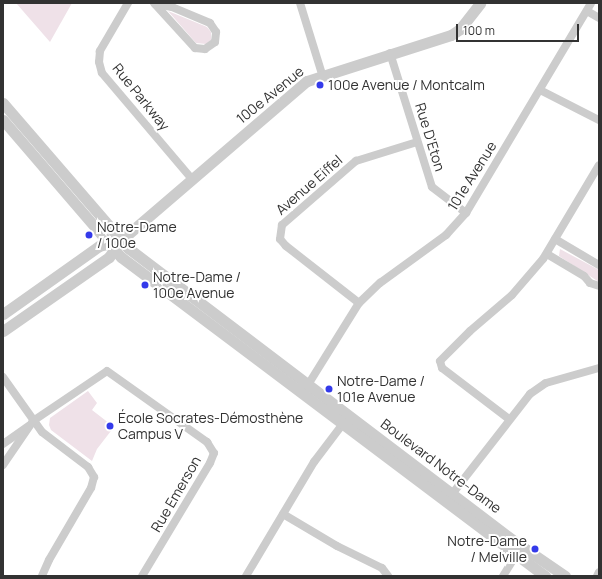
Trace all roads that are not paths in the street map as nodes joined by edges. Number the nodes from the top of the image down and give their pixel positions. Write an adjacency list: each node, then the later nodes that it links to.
1 (128, 3): 16 (street, Rue Parkway)
2 (300, 3): 9 (street)
3 (480, 3): 8 (street, 100e Avenue)
4 (591, 3): 6 (street, 101e Avenue)
5 (154, 4): 5 (street)
6 (587, 11): 7 (street); 10 (street, 101e Avenue)
7 (599, 18)
8 (390, 53): 9 (street, 100e Avenue); 14 (street, Rue D'Eton)
9 (322, 74): 16 (street, 100e Avenue)
10 (540, 90): 13 (street); 17 (street, 101e Avenue)
11 (3, 103): 19 (street, Boulevard Notre-Dame)
12 (3, 120): 19 (street, Boulevard Notre-Dame)
13 (599, 120)
14 (417, 142): 17 (street, Rue D'Eton); 23 (street, Avenue Eiffel)
15 (599, 165): 18 (street)
16 (192, 179): 19 (street, 100e Avenue)
17 (466, 213): 23 (street, 101e Avenue)
18 (555, 239): 20 (street); 21 (street)
19 (114, 245): 24 (street, 100e Avenue); 25 (street, 100e Avenue); 28 (street, Boulevard Notre-Dame)
20 (547, 254): 22 (street); 29 (street)
21 (599, 265)
22 (599, 286)
23 (359, 303): 28 (street, 101e Avenue)
24 (3, 314)
25 (3, 330)
26 (599, 368): 29 (street)
27 (3, 377): 31 (street)
28 (305, 389): 30 (street, Boulevard Notre-Dame)
29 (509, 419): 34 (street)
30 (346, 420): 34 (street, Boulevard Notre-Dame); 35 (street)
31 (31, 423): 32 (street); 33 (street); 38 (street); 39 (street, Rue Emerson)
32 (3, 444)
33 (3, 465)
34 (450, 498): 36 (street, Boulevard Notre-Dame)
35 (284, 514): 40 (street); 41 (street)
36 (518, 550): 42 (street); 43 (street, Boulevard Notre-Dame); 44 (street, Boulevard Notre-Dame)
37 (599, 572): 45 (street)
38 (42, 576)
39 (142, 576)
40 (246, 576)
41 (388, 576)
42 (503, 576)
43 (545, 576)
44 (565, 576)
45 (597, 576)

